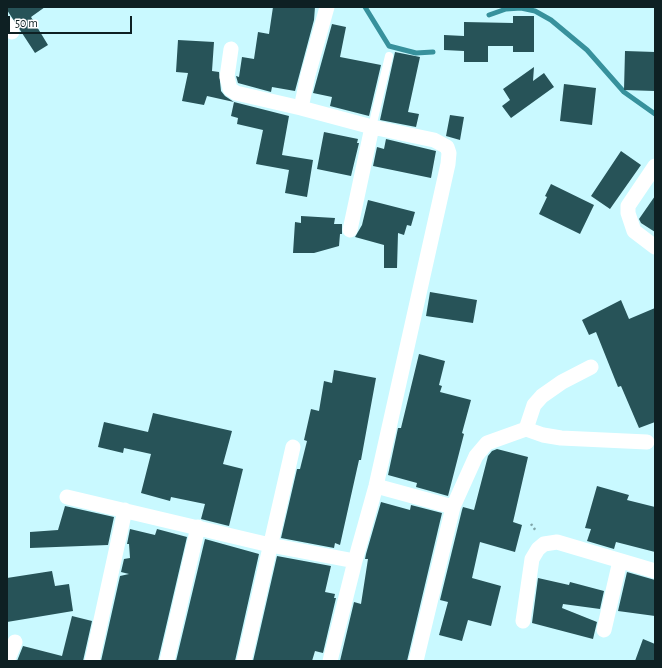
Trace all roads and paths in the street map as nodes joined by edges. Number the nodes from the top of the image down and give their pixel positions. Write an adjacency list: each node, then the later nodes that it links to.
1 (326, 7): 4 (street)
2 (231, 49): 4 (street)
3 (389, 56): 5 (lane)
4 (301, 108): 5 (street)
5 (372, 127): 7 (street); 13 (street)
6 (655, 166): 8 (street)
7 (350, 230)
8 (655, 247)
9 (591, 367): 10 (street)
10 (526, 429): 11 (street); 15 (street)
11 (647, 442)
12 (294, 447): 18 (street)
13 (376, 486): 15 (street); 19 (street)
14 (67, 497): 16 (street)
15 (453, 507): 30 (street)
16 (126, 510): 17 (street); 26 (street)
17 (198, 527): 18 (street); 27 (street)
18 (270, 545): 19 (street); 28 (street)
19 (355, 561): 29 (street)
20 (620, 561): 21 (street); 22 (street); 23 (street)
21 (655, 571)
22 (523, 621)
23 (604, 630)
24 (16, 642): 25 (street)
25 (7, 661)
26 (92, 661)
27 (167, 661)
28 (244, 661)
29 (330, 661)
30 (416, 661)

